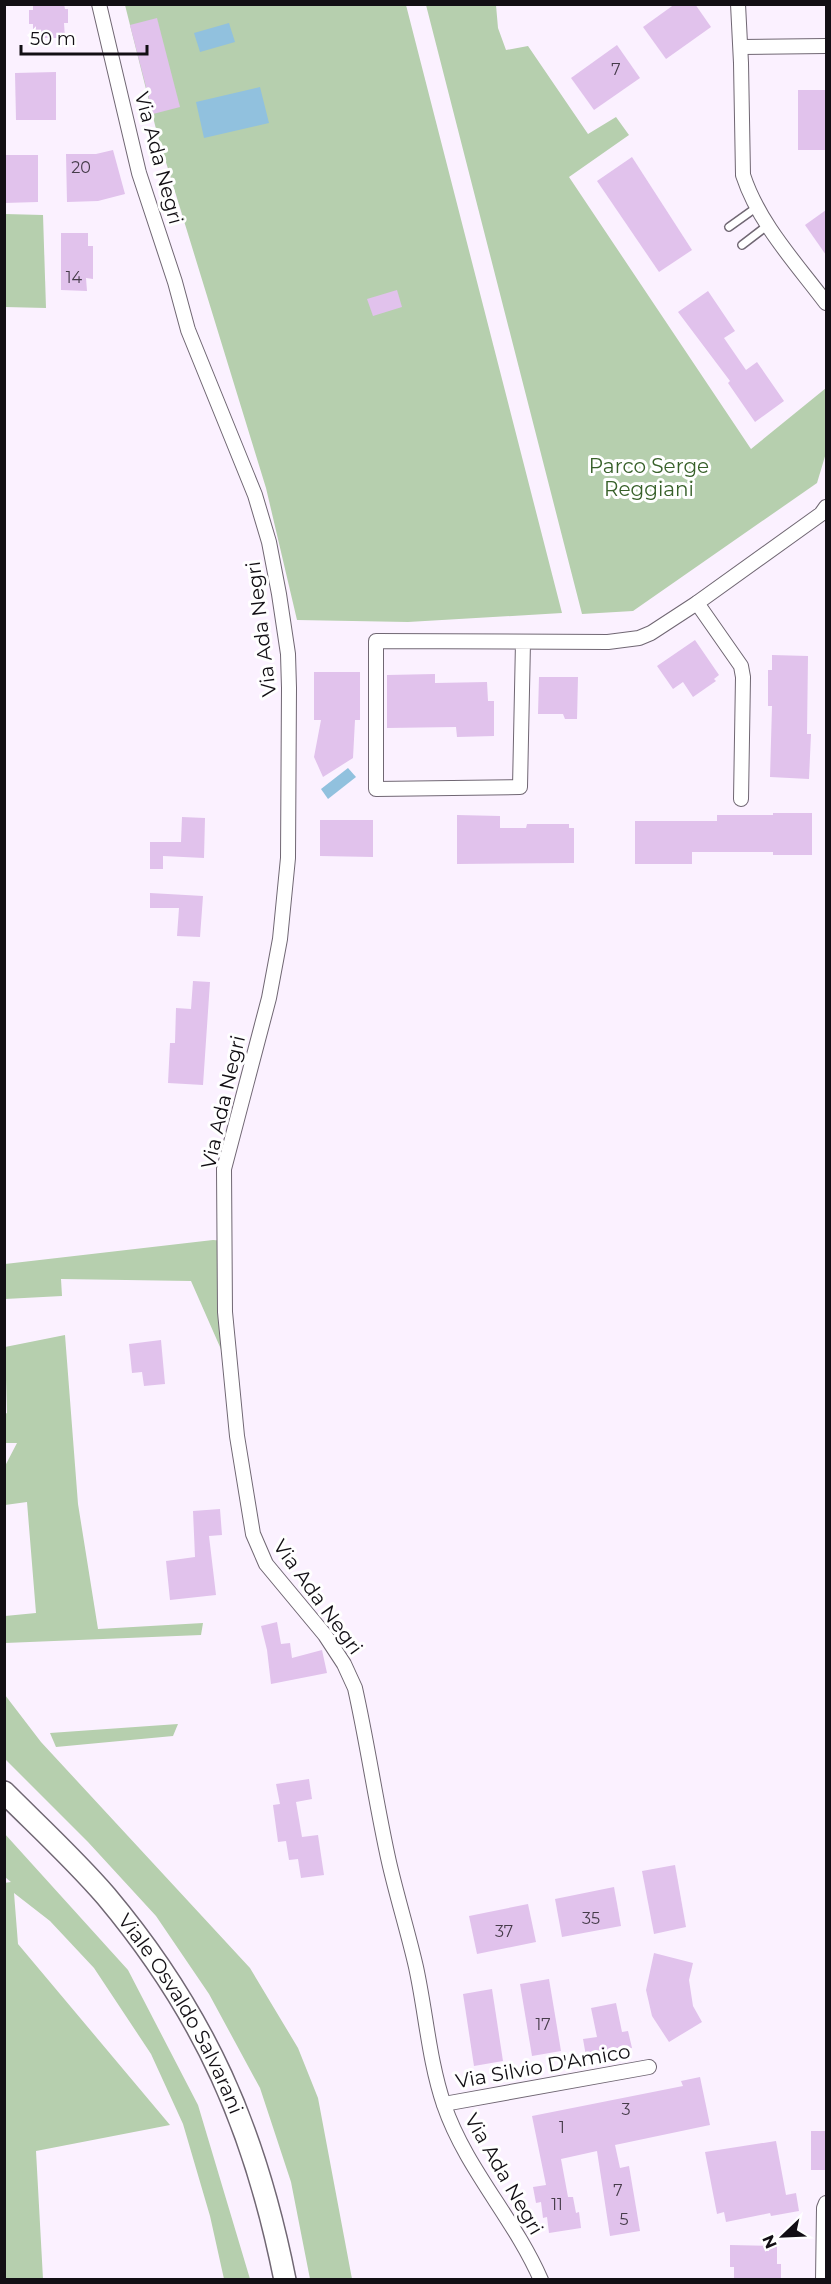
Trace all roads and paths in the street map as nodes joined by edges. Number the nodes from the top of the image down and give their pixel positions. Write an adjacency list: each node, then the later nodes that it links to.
1 (99, 4): 16 (street, Via Ada Negri)
2 (738, 4): 4 (street)
3 (826, 46): 4 (street)
4 (741, 47): 5 (street)
5 (757, 207): 6 (street); 7 (lane)
6 (768, 225): 8 (lane); 9 (street)
7 (729, 227)
8 (742, 245)
9 (826, 303)
10 (826, 507): 11 (street)
11 (697, 603): 12 (street); 13 (street)
12 (522, 642): 12 (street)
13 (741, 799)
14 (4, 1792): 18 (main road, Viale Osvaldo Salvarani)
15 (649, 2067): 16 (street, Via Silvio D'Amico)
16 (444, 2104): 19 (street, Via Ada Negri)
17 (826, 2202): 20 (street)
18 (285, 2280)
19 (541, 2280)
20 (823, 2280)

